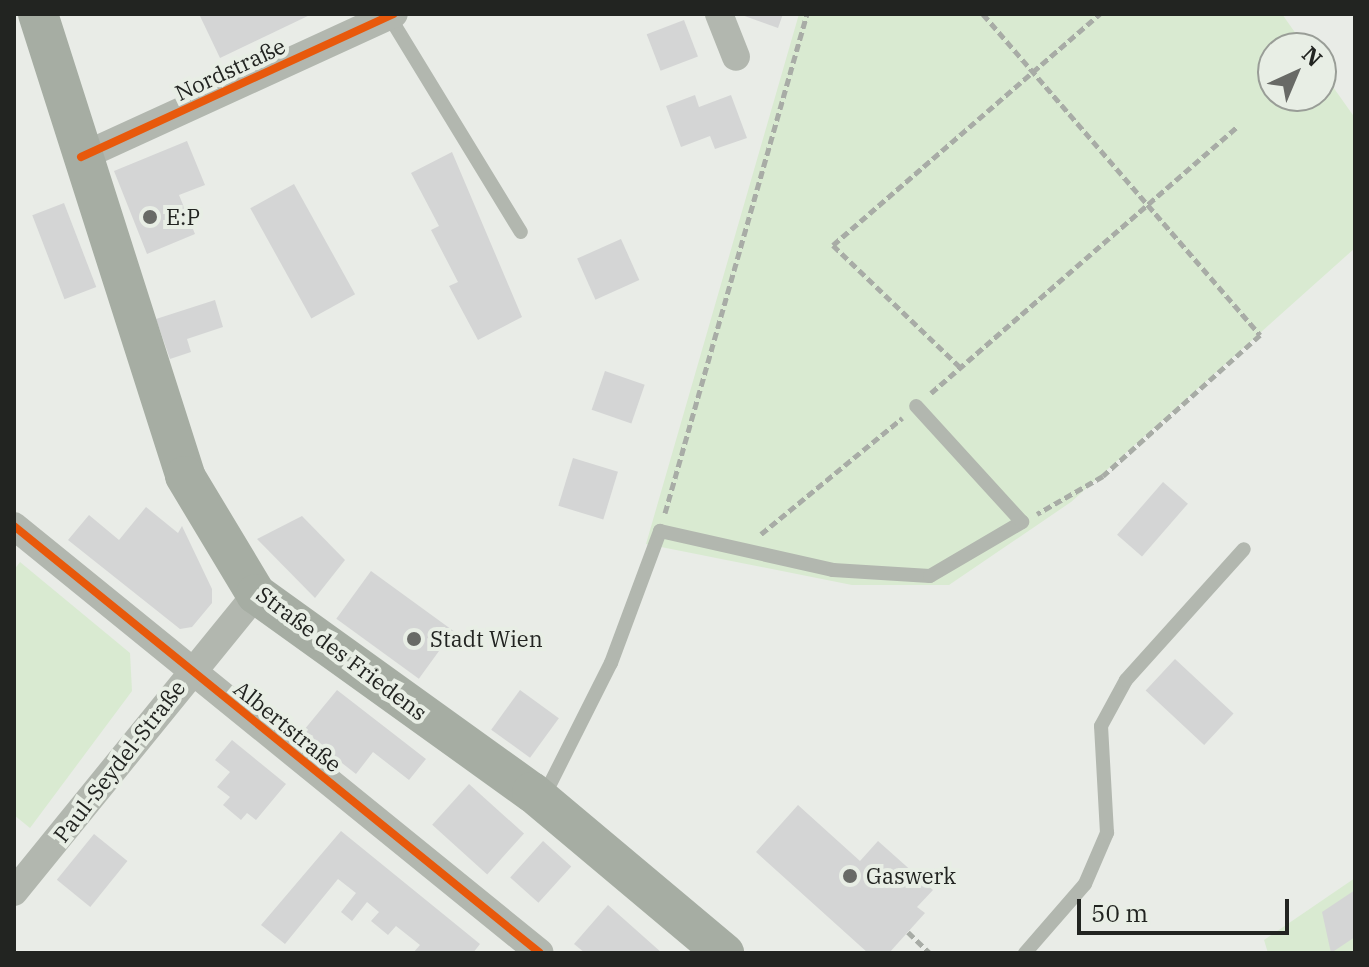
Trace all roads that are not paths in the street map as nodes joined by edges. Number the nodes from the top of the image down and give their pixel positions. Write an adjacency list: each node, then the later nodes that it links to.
1 (38, 14): 5 (main road, Straße des Friedens)
2 (719, 14): 4 (street)
3 (392, 15): 5 (street, Nordstraße); 6 (lane)
4 (736, 57)
5 (81, 157): 10 (main road, Straße des Friedens)
6 (521, 232)
7 (916, 406): 12 (lane)
8 (14, 526): 11 (street, Albertstraße)
9 (1244, 549): 16 (lane)
10 (256, 594): 11 (street, Paul-Seydel-Straße); 12 (main road, Straße des Friedens)
11 (190, 670): 13 (street, Paul-Seydel-Straße); 14 (street, Albertstraße)
12 (542, 800): 15 (main road, Straße des Friedens)
13 (14, 892)
14 (540, 953)
15 (724, 953)
16 (1025, 953)

